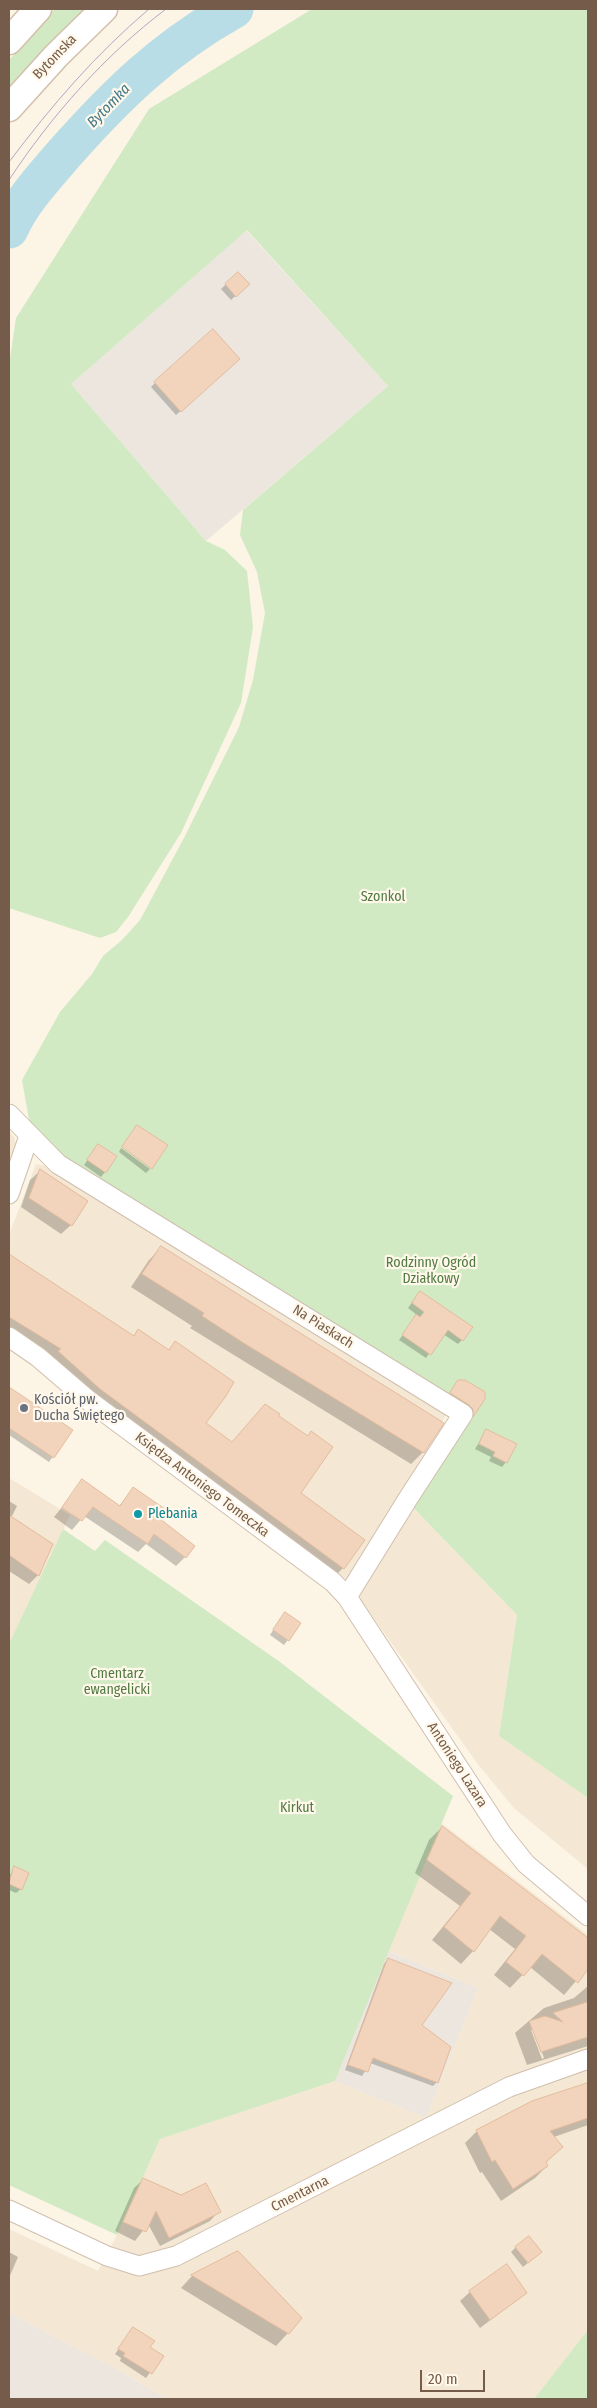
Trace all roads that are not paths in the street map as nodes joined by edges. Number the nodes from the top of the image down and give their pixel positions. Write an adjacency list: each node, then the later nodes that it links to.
1 (38, 9): 3 (street)
2 (104, 9): 4 (street, Bytomska)
3 (9, 41)
4 (9, 108)
5 (9, 1114): 6 (street, Na Piaskach)
6 (29, 1136): 7 (street); 9 (street, Na Piaskach)
7 (9, 1194)
8 (9, 1337): 9 (street, Księdza Antoniego Tomeczka)
9 (348, 1597): 10 (street, Antoniego Lazara)
10 (588, 1916)
11 (588, 2059): 12 (street, Cmentarna)
12 (9, 2210)

